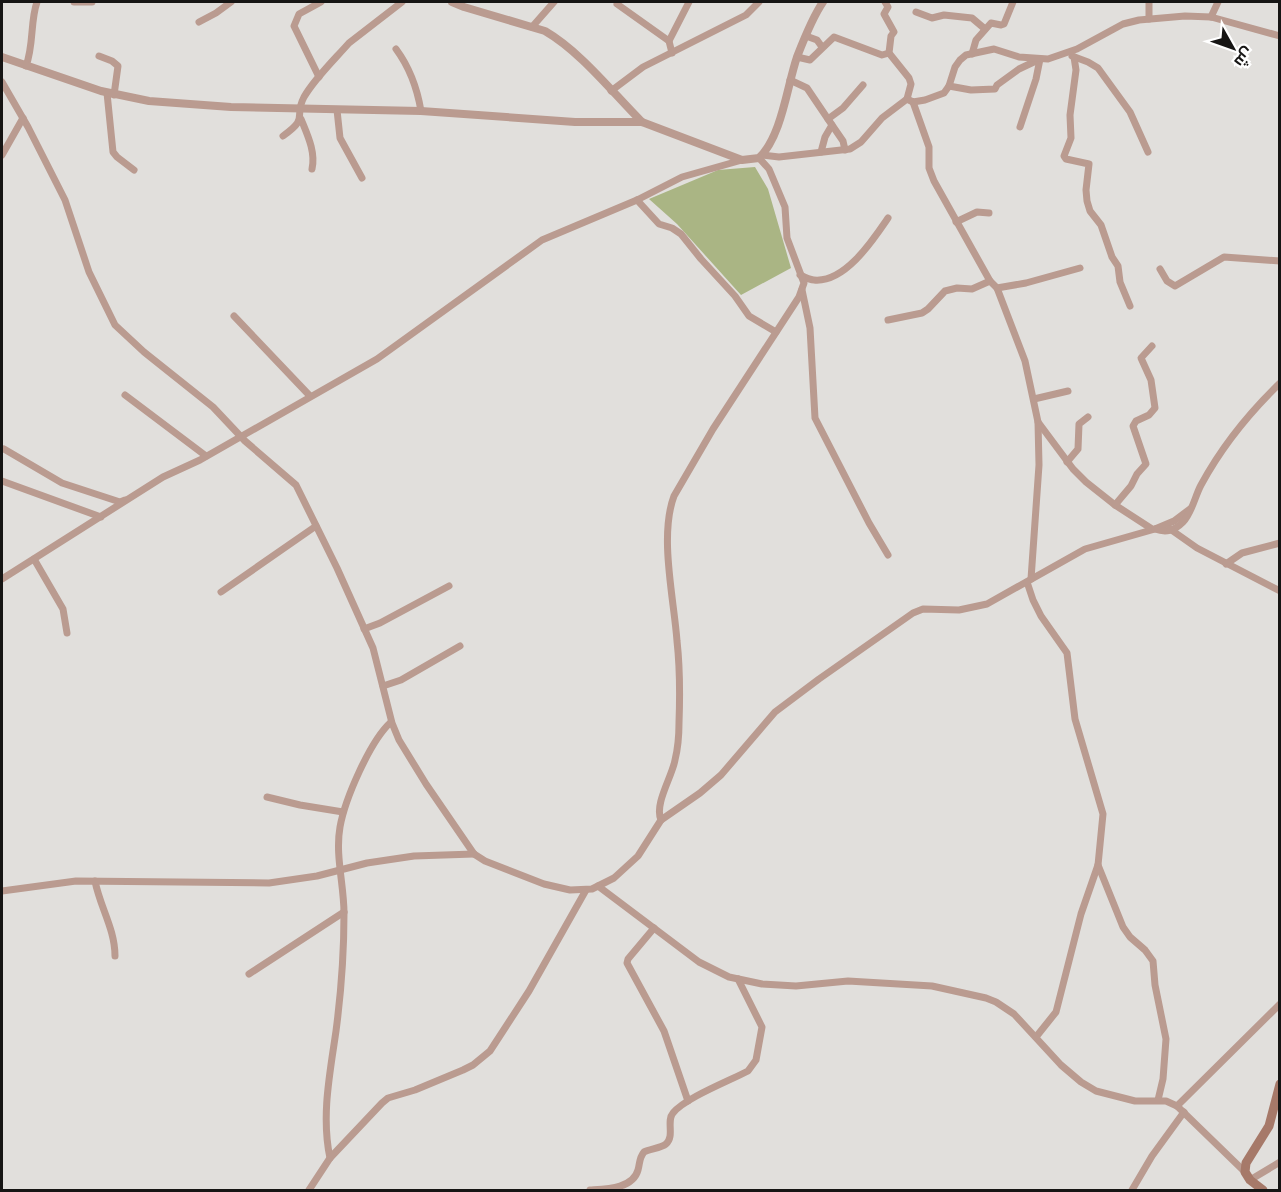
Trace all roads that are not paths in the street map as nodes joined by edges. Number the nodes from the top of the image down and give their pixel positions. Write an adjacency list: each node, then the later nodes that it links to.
1 (37, 2): 37 (street)
2 (74, 2): 3 (street)
3 (92, 2)
4 (231, 2): 20 (street)
5 (321, 2): 38 (street)
6 (402, 2): 38 (street)
7 (452, 2): 21 (street)
8 (554, 2): 21 (street)
9 (689, 2): 25 (street)
10 (759, 2): 28 (street)
11 (823, 2): 23 (street)
12 (885, 2): 29 (street)
13 (1012, 2): 22 (street)
14 (1149, 2): 19 (street)
15 (1218, 2): 18 (street)
16 (617, 4): 25 (street)
17 (916, 12): 22 (street)
18 (1211, 17): 19 (street); 24 (street)
19 (1149, 19): 30 (street)
20 (199, 22)
21 (532, 27): 43 (street)
22 (985, 29): 31 (street)
23 (806, 36): 26 (street); 34 (street)
24 (1280, 36)
25 (669, 41): 28 (street)
26 (822, 47): 29 (street); 34 (street)
27 (396, 49): 48 (street)
28 (672, 53): 43 (street)
29 (889, 53): 45 (street)
30 (1067, 53): 35 (street); 36 (street)
31 (972, 54): 36 (street); 42 (street)
32 (99, 56): 44 (street)
33 (2, 57): 37 (street)
34 (797, 57): 39 (street)
35 (1074, 57): 57 (street); 75 (street)
36 (1040, 59): 42 (street); 53 (street)
37 (26, 66): 44 (street)
38 (320, 77): 46 (street)
39 (790, 81): 52 (street); 59 (street)
40 (2, 85): 49 (street)
41 (863, 85): 52 (street)
42 (949, 86): 45 (street)
43 (611, 91): 51 (street)
44 (111, 94): 46 (street); 62 (street)
45 (910, 100): 55 (street); 67 (street)
46 (300, 109): 47 (street); 50 (street)
47 (337, 110): 48 (street); 63 (street)
48 (421, 111): 51 (street)
49 (23, 118): 58 (street); 87 (street)
50 (301, 119): 54 (street); 61 (street)
51 (642, 122): 60 (street)
52 (830, 122): 55 (street); 56 (street)
53 (1020, 127)
54 (283, 136)
55 (845, 150): 56 (street)
56 (821, 152): 59 (street)
57 (1148, 152)
58 (2, 155)
59 (761, 156): 60 (street); 71 (street)
60 (742, 160): 64 (street)
61 (312, 169)
62 (134, 170)
63 (362, 178)
64 (637, 200): 78 (street); 83 (street)
65 (988, 213): 67 (street)
66 (888, 218): 71 (street)
67 (956, 222): 72 (street)
68 (1280, 261): 70 (street)
69 (1080, 268): 73 (street)
70 (1160, 269)
71 (800, 275): 74 (street)
72 (990, 281): 73 (street); 77 (street)
73 (997, 288): 84 (street)
74 (802, 290): 78 (street); 99 (street)
75 (1130, 306)
76 (234, 316): 83 (street)
77 (888, 320)
78 (776, 332): 114 (street)
79 (1152, 346): 93 (street)
80 (1280, 383): 96 (street)
81 (1068, 391): 84 (street)
82 (124, 395): 89 (street)
83 (310, 396): 87 (street)
84 (1034, 399): 86 (street)
85 (1088, 417): 90 (street)
86 (1038, 422): 90 (street); 103 (street)
87 (240, 436): 89 (street); 95 (street)
88 (4, 449): 92 (street)
89 (206, 456): 92 (street)
90 (1067, 462): 93 (street)
91 (2, 481): 94 (street)
92 (130, 499): 94 (street)
93 (1115, 505): 97 (street)
94 (101, 518): 100 (street)
95 (316, 526): 106 (street); 107 (street)
96 (1169, 527): 97 (street); 101 (street)
97 (1153, 529): 103 (street)
98 (1280, 543): 101 (street)
99 (888, 555)
100 (34, 559): 102 (street); 108 (street)
101 (1226, 564): 105 (street)
102 (2, 579)
103 (1029, 580): 114 (street); 116 (street)
104 (449, 586): 107 (street)
105 (1280, 591)
106 (221, 592)
107 (364, 628): 110 (street)
108 (67, 633)
109 (460, 646): 110 (street)
110 (383, 686): 111 (street)
111 (392, 722): 113 (street); 115 (street)
112 (267, 797): 113 (street)
113 (343, 812): 117 (street)
114 (661, 820): 119 (street)
115 (474, 854): 117 (street); 120 (street)
116 (1098, 865): 128 (street); 130 (street)
117 (342, 870): 118 (street); 122 (street)
118 (95, 881): 121 (street); 124 (street)
119 (598, 886): 120 (street); 123 (street)
120 (586, 890): 134 (street)
121 (2, 891)
122 (344, 912): 125 (street); 134 (street)
123 (654, 928): 126 (street); 131 (street)
124 (115, 956)
125 (249, 974)
126 (738, 979): 128 (street); 131 (street)
127 (1280, 1004): 132 (street)
128 (1036, 1037): 130 (street)
129 (1280, 1084): 136 (main road)
130 (1158, 1100): 132 (street)
131 (688, 1101): 138 (street)
132 (1177, 1106): 133 (street)
133 (1184, 1112): 136 (street); 139 (street)
134 (330, 1158): 137 (street)
135 (1280, 1162): 136 (street)
136 (1247, 1176): 140 (main road)
137 (309, 1191)
138 (590, 1191)
139 (1132, 1191)
140 (1263, 1191)

